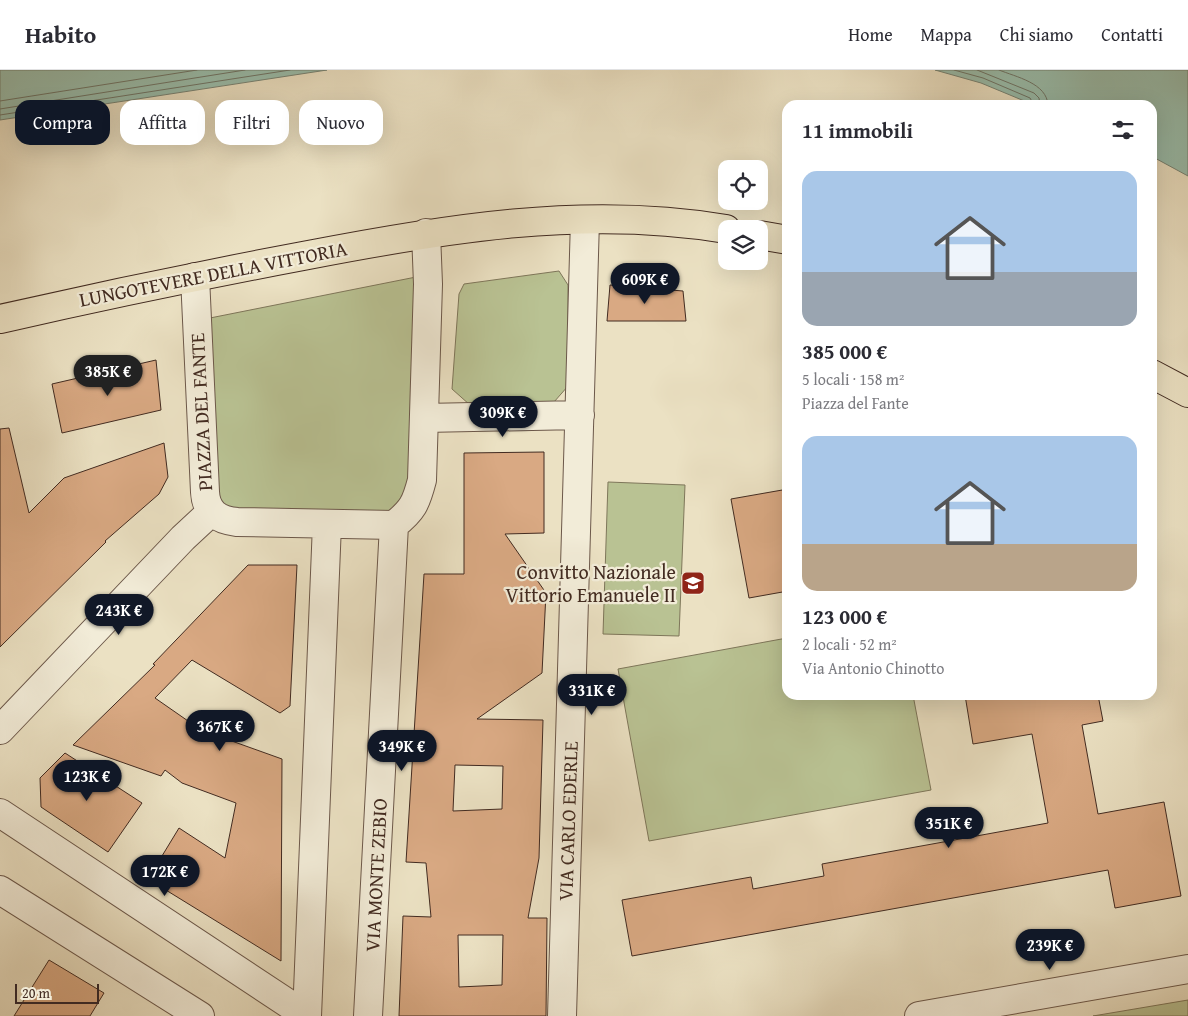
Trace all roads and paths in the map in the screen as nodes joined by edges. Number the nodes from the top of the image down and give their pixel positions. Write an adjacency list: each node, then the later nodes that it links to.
1 (585, 220): 2 (main road, LUNGOTEVERE DELLA VITTORIA); 3 (main road, LUNGOTEVERE DELLA VITTORIA); 10 (street)
2 (718, 229)
3 (426, 233): 6 (main road, LUNGOTEVERE DELLA VITTORIA); 11 (street)
4 (768, 237): 5 (main road)
5 (782, 239)
6 (194, 277): 7 (main road, LUNGOTEVERE DELLA VITTORIA); 12 (street, PIAZZA DEL FANTE)
7 (0, 319)
8 (1157, 377): 9 (main road)
9 (1188, 393)
10 (580, 415): 11 (street); 22 (street, VIA CARLO EDERLE)
11 (424, 418): 14 (street)
12 (211, 512): 13 (street, PIAZZA DEL FANTE); 15 (street)
13 (327, 524): 14 (street, PIAZZA DEL FANTE); 20 (street)
14 (394, 525): 21 (street, VIA MONTE ZEBIO)
15 (0, 730)
16 (0, 813): 20 (street)
17 (0, 890): 19 (street)
18 (1188, 969): 23 (street)
19 (200, 1016)
20 (307, 1016)
21 (368, 1016)
22 (562, 1016)
23 (919, 1016)

